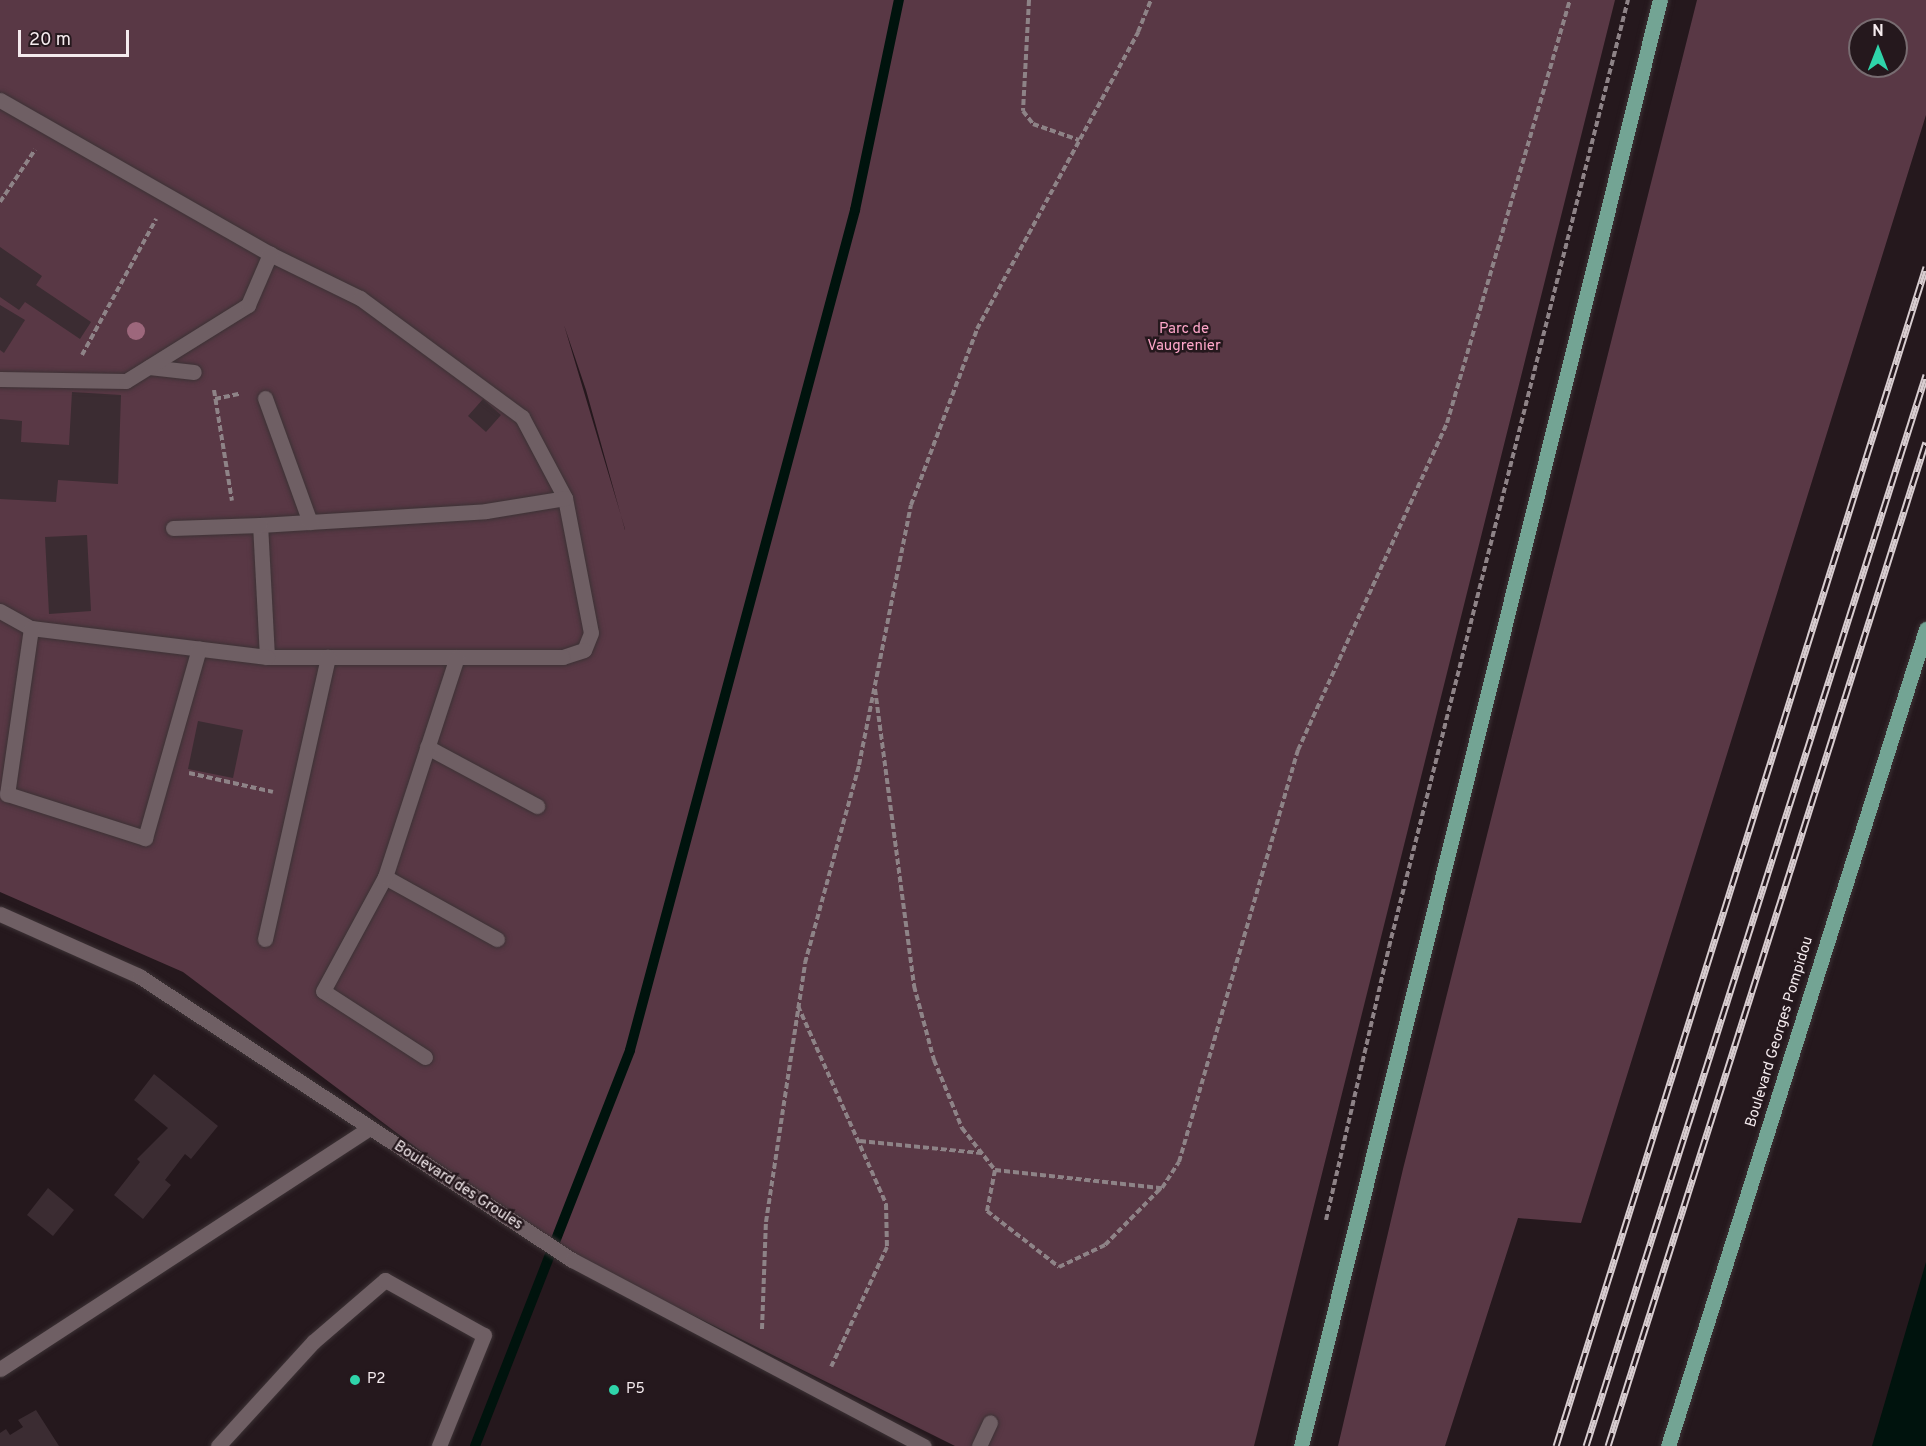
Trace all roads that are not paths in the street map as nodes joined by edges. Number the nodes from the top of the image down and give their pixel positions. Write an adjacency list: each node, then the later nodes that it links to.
1 (1659, 0): 34 (main road)
2 (0, 100): 3 (street)
3 (270, 254): 4 (street); 8 (street)
4 (148, 367): 5 (street); 6 (street)
5 (194, 372)
6 (0, 379)
7 (265, 398): 9 (street)
8 (565, 498): 9 (street); 18 (street)
9 (310, 522): 10 (street)
10 (260, 525): 11 (street); 16 (street)
11 (173, 528)
12 (0, 611): 13 (street)
13 (31, 628): 15 (street); 20 (street)
14 (1926, 629): 35 (main road, Boulevard Georges Pompidou)
15 (199, 649): 16 (street); 20 (street)
16 (267, 657): 17 (street)
17 (328, 657): 18 (street); 24 (street)
18 (457, 657): 19 (street)
19 (427, 747): 21 (street); 22 (street)
20 (3, 793)
21 (537, 806)
22 (384, 877): 25 (street); 26 (street)
23 (0, 914): 27 (street, Boulevard des Groules)
24 (265, 939)
25 (497, 939)
26 (425, 1057)
27 (369, 1128): 28 (street); 30 (street, Boulevard des Groules)
28 (0, 1369)
29 (990, 1422): 33 (street)
30 (916, 1444)
31 (218, 1446): 32 (street)
32 (439, 1446)
33 (979, 1446)
34 (1301, 1446)
35 (1668, 1446)

